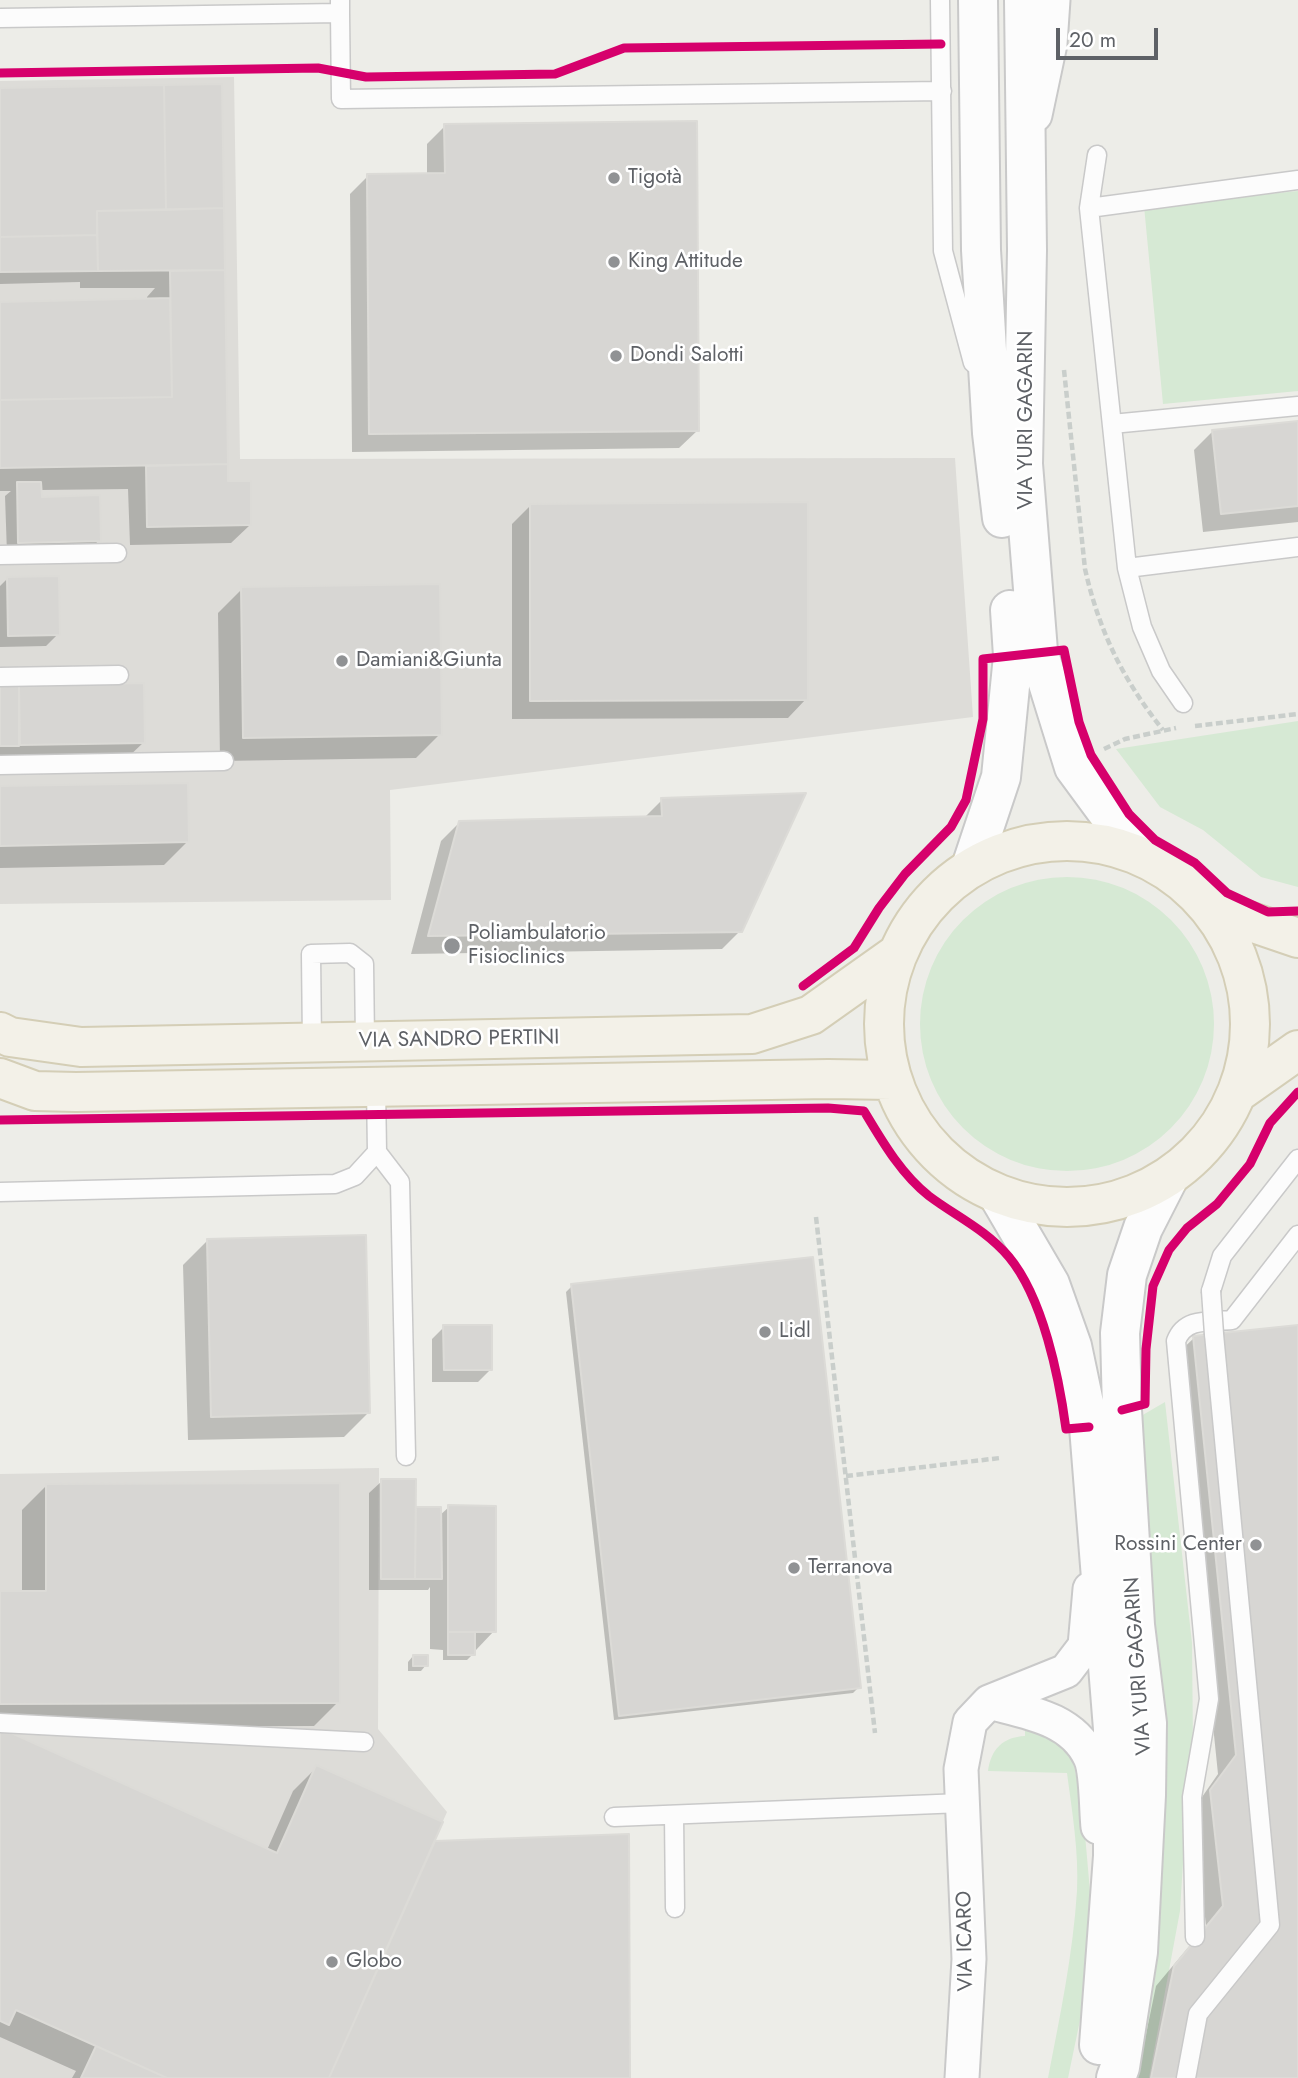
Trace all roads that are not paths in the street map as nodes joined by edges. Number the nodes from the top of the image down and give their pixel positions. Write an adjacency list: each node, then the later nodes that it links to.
1 (940, 0): 7 (lane)
2 (978, 0): 14 (main road, VIA YURI GAGARIN)
3 (1024, 0): 9 (main road, VIA YURI GAGARIN)
4 (1053, 0): 9 (street)
5 (340, 6): 6 (lane); 7 (lane)
6 (0, 18)
7 (942, 91): 14 (lane)
8 (1097, 155): 11 (lane)
9 (1026, 158): 24 (main road, VIA YURI GAGARIN)
10 (1298, 180): 11 (lane)
11 (1089, 208): 13 (lane)
12 (1298, 406): 13 (lane)
13 (1112, 424): 18 (lane)
14 (992, 433): 25 (main road, VIA YURI GAGARIN)
15 (1298, 547): 18 (lane)
16 (117, 553): 17 (lane)
17 (0, 555)
18 (1127, 568): 21 (lane)
19 (119, 675): 20 (lane)
20 (0, 677)
21 (1183, 703)
22 (225, 761): 23 (lane)
23 (0, 765)
24 (1139, 854): 25 (main road); 26 (main road)
25 (971, 867): 28 (main road)
26 (1210, 908): 27 (main road); 36 (main road)
27 (1298, 938)
28 (897, 954): 30 (main road, VIA SANDRO PERTINI); 34 (main road)
29 (0, 1032): 31 (main road, VIA SANDRO PERTINI)
30 (365, 1041): 31 (main road, VIA SANDRO PERTINI); 31 (lane)
31 (312, 1043)
32 (1298, 1050): 36 (main road)
33 (1, 1080): 35 (main road)
34 (892, 1080): 35 (main road); 41 (main road)
35 (376, 1087): 37 (lane)
36 (1237, 1093): 39 (main road)
37 (377, 1152): 40 (lane); 43 (lane)
38 (1298, 1159): 57 (lane, bridge)
39 (1169, 1177): 41 (main road); 56 (main road, VIA YURI GAGARIN)
40 (0, 1192)
41 (998, 1195): 44 (main road, VIA YURI GAGARIN)
42 (1298, 1235): 53 (lane)
43 (406, 1455)
44 (1098, 1513): 45 (street, VIA YURI GAGARIN); 51 (main road, VIA YURI GAGARIN)
45 (989, 1702): 48 (street, VIA ICARO); 51 (street)
46 (0, 1723): 47 (lane)
47 (364, 1741)
48 (961, 1803): 49 (lane); 54 (street, VIA ICARO)
49 (674, 1815): 50 (lane); 52 (lane)
50 (614, 1817)
51 (1113, 1856): 55 (main road, VIA YURI GAGARIN)
52 (675, 1908)
53 (1195, 1937)
54 (962, 2078)
55 (1096, 2078)
56 (1116, 2078)
57 (1186, 2078)

